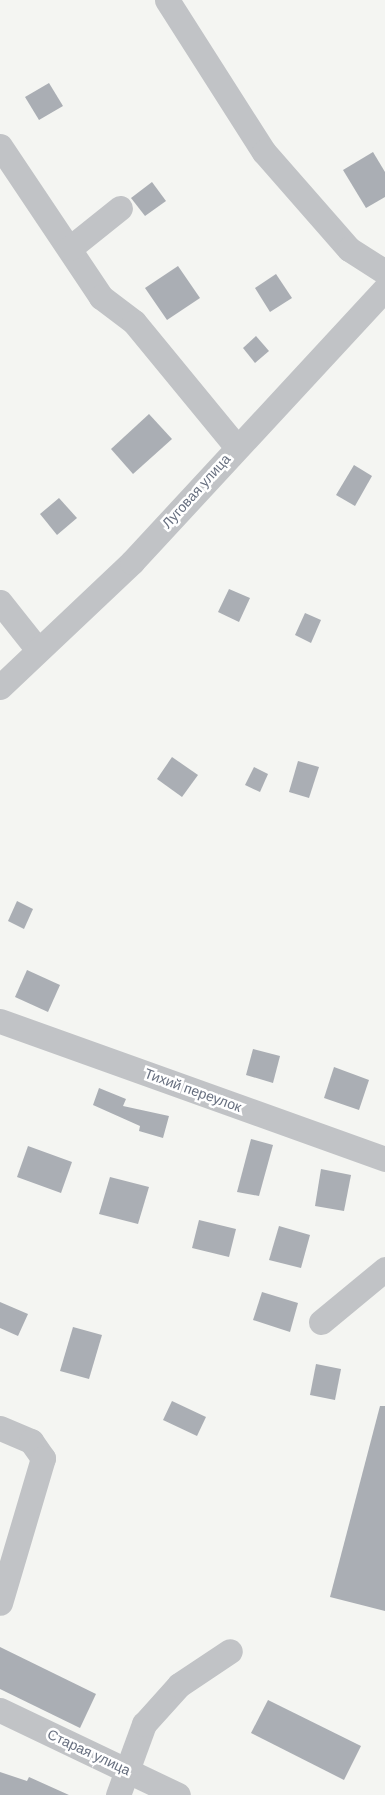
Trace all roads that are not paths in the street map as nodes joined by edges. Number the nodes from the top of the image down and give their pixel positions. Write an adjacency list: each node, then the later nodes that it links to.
1 (167, 0): 5 (street)
2 (0, 146): 4 (street)
3 (120, 208): 4 (street)
4 (70, 248): 7 (street)
5 (385, 272)
6 (385, 289): 7 (street, Луговая улица)
7 (236, 446): 9 (street, Луговая улица)
8 (0, 602): 9 (street)
9 (38, 650): 10 (street, Луговая улица)
10 (0, 687)
11 (0, 1021): 12 (street, Тихий переулок)
12 (385, 1159)
13 (385, 1268): 14 (street)
14 (321, 1322)
15 (0, 1428): 16 (street)
16 (0, 1604)
17 (230, 1651): 19 (street)
18 (0, 1710): 19 (street, Старая улица)
19 (129, 1770): 20 (street); 21 (street, Старая улица)
20 (118, 1795)
21 (178, 1795)

